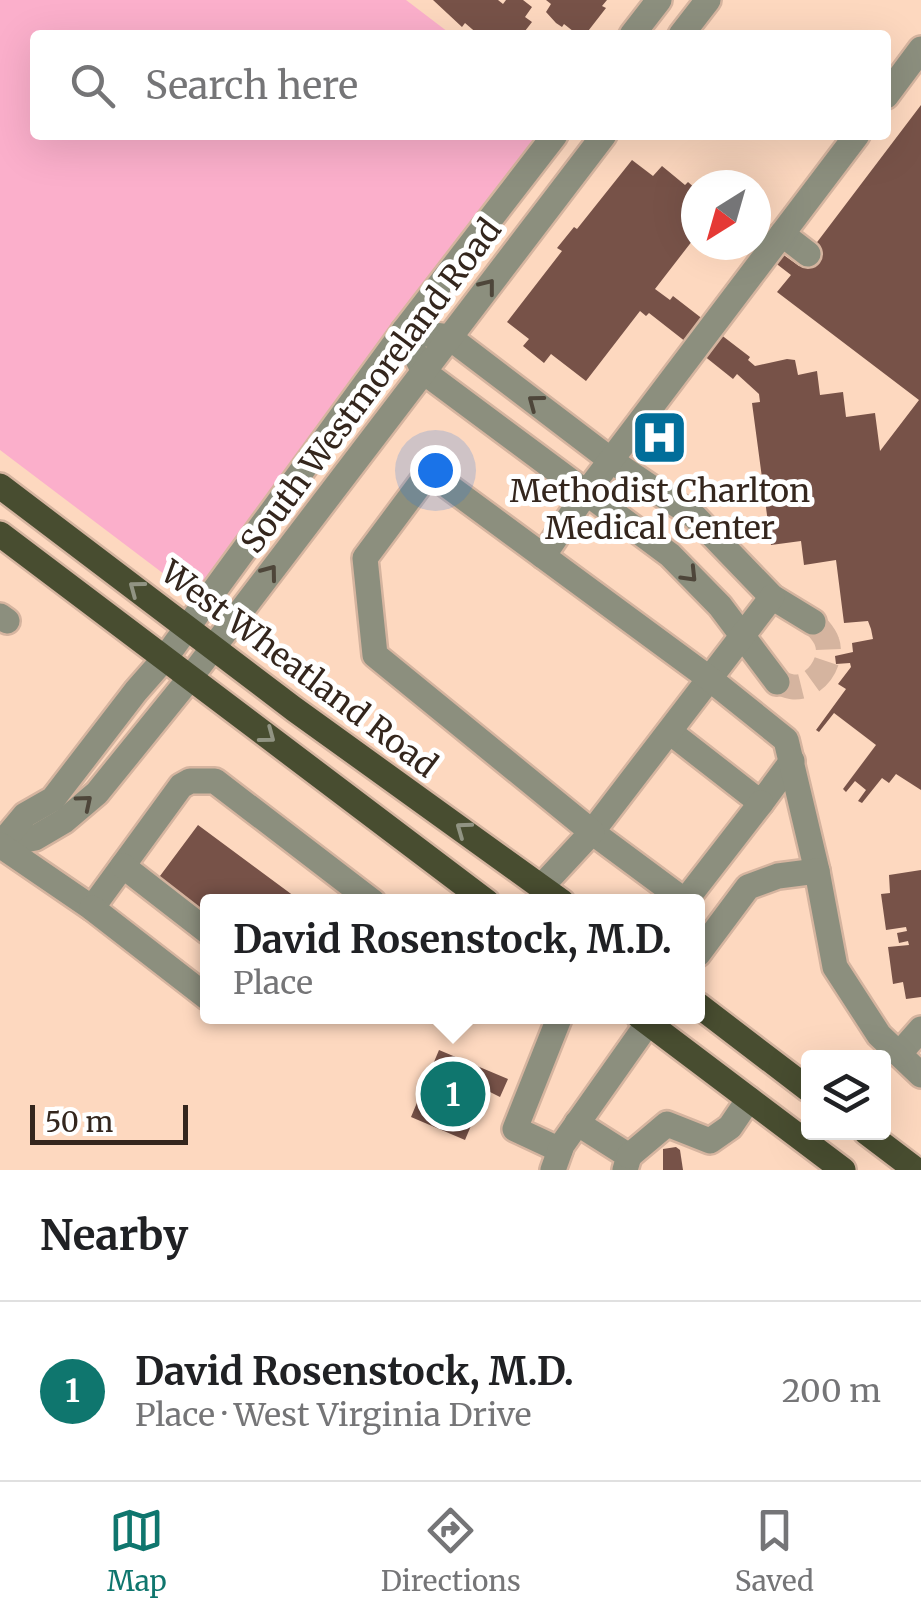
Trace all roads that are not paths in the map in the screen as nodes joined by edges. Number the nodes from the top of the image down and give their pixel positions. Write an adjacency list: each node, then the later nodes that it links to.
1 (659, 0): 3 (street)
2 (708, 0): 4 (street)
3 (636, 30)
4 (685, 30)
5 (916, 66): 6 (street)
6 (891, 91)
7 (551, 140): 12 (street, South Westmoreland Road)
8 (600, 140): 13 (street, South Westmoreland Road, one-way to 8)
9 (852, 140): 10 (street)
10 (782, 234): 11 (street); 15 (street)
11 (808, 254)
12 (404, 331): 13 (street); 14 (street); 22 (street, South Westmoreland Road)
13 (449, 336): 14 (street, South Westmoreland Road); 15 (street, one-way to 13)
14 (424, 372): 17 (street); 24 (street, South Westmoreland Road, one-way to 14)
15 (612, 461): 17 (street); 20 (street)
16 (0, 486): 22 (main road, West Wheatland Road, one-way to 16)
17 (586, 494): 19 (street); 23 (street, one-way to 23)
18 (0, 534): 25 (main road)
19 (544, 556): 27 (street); 32 (street)
20 (772, 597): 21 (street); 23 (street)
21 (814, 622)
22 (188, 628): 24 (main road, West Wheatland Road); 25 (street, South Westmoreland Road)
23 (742, 639): 27 (street); 28 (street)
24 (213, 647): 26 (street, South Westmoreland Road); 38 (main road, West Wheatland Road, one-way to 24)
25 (165, 658): 26 (main road); 33 (street, South Westmoreland Road)
26 (190, 678): 33 (street, South Westmoreland Road, one-way to 26); 37 (main road, one-way to 37)
27 (710, 680): 29 (street); 30 (street)
28 (778, 682)
29 (670, 732): 31 (street); 32 (street)
30 (792, 761): 31 (street); 35 (street)
31 (762, 803): 40 (street)
32 (592, 832): 38 (street); 39 (street)
33 (0, 845): 41 (street)
34 (122, 866): 36 (street); 41 (street); 42 (street)
35 (817, 871): 43 (street); 50 (street)
36 (354, 894)
37 (475, 894)
38 (552, 894)
39 (676, 894)
40 (690, 894)
41 (92, 908): 44 (street)
42 (200, 926)
43 (705, 945)
44 (200, 992)
45 (705, 1010): 52 (main road)
46 (557, 1024): 56 (street)
47 (644, 1024): 54 (street)
48 (653, 1024): 53 (main road)
49 (921, 1029): 50 (street)
50 (899, 1054): 51 (street)
51 (920, 1073)
52 (801, 1084)
53 (749, 1100): 57 (street); 58 (main road)
54 (578, 1123): 56 (street); 57 (street)
55 (877, 1140): 59 (main road)
56 (556, 1160)
57 (627, 1163)
58 (844, 1170)
59 (916, 1170)

